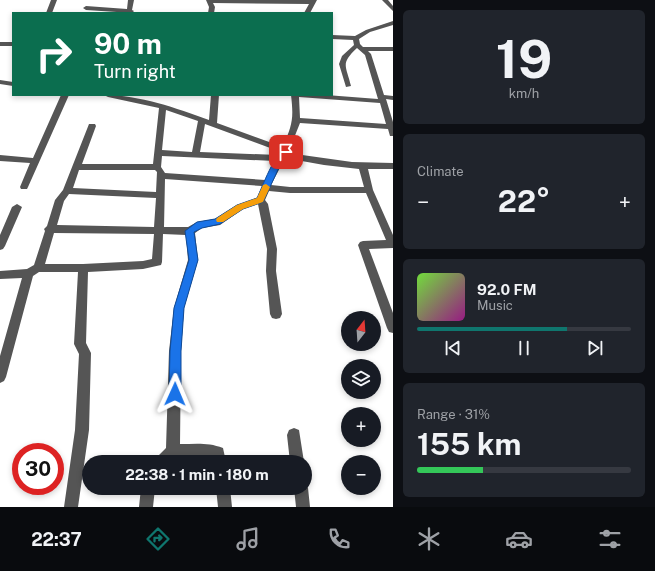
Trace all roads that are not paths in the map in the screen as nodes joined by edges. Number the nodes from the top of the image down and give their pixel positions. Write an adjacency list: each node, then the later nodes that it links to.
1 (54, 0): 9 (street)
2 (131, 0): 10 (street)
3 (385, 0): 7 (street)
4 (90, 1): 8 (street)
5 (209, 1): 6 (street); 11 (street)
6 (313, 1): 12 (street)
7 (393, 9)
8 (84, 10): 10 (street)
9 (49, 12)
10 (130, 12)
11 (211, 12)
12 (308, 12)
13 (393, 23): 17 (street)
14 (333, 37): 17 (street)
15 (0, 44): 16 (street)
16 (12, 44)
17 (359, 44): 18 (street); 21 (street); 28 (street)
18 (393, 49)
19 (0, 82): 20 (street)
20 (12, 84)
21 (348, 86)
22 (65, 96): 40 (street)
23 (113, 96): 29 (street)
24 (215, 96): 33 (street)
25 (295, 96): 32 (street)
26 (317, 96): 28 (street)
27 (393, 98): 28 (street)
28 (383, 99): 30 (street)
29 (163, 107): 31 (street); 36 (street)
30 (390, 118): 35 (street)
31 (202, 120): 33 (street); 37 (street)
32 (297, 120): 35 (street); 38 (street)
33 (213, 124): 38 (street)
34 (92, 126): 43 (street)
35 (392, 130)
36 (158, 153): 37 (street); 44 (street)
37 (196, 155): 38 (street)
38 (283, 155): 41 (street); 46 (street)
39 (0, 158): 40 (street)
40 (36, 161): 47 (street)
41 (363, 166): 42 (street); 48 (street)
42 (393, 166)
43 (76, 167): 44 (street); 49 (street)
44 (157, 167): 45 (street)
45 (160, 176): 46 (street); 50 (street)
46 (267, 186): 48 (street); 51 (street)
47 (24, 187)
48 (369, 190): 56 (street)
49 (67, 191): 50 (street); 53 (street)
50 (160, 195): 54 (street)
51 (260, 200): 55 (street); 61 (street)
52 (17, 207): 57 (street)
53 (49, 229): 54 (street); 59 (street)
54 (158, 230): 55 (street); 58 (street)
55 (190, 231): 65 (street)
56 (392, 244): 62 (street)
57 (0, 246)
58 (84, 268): 59 (street); 72 (street)
59 (34, 270): 60 (street); 63 (street)
60 (0, 275)
61 (276, 314)
62 (393, 328)
63 (0, 377)
64 (294, 435): 68 (street)
65 (173, 451): 66 (street); 67 (street)
66 (169, 455)
67 (218, 455)
68 (296, 455)
69 (147, 495): 73 (street)
70 (224, 495): 74 (street)
71 (302, 495): 75 (street)
72 (71, 507)
73 (146, 507)
74 (225, 507)
75 (304, 507)

